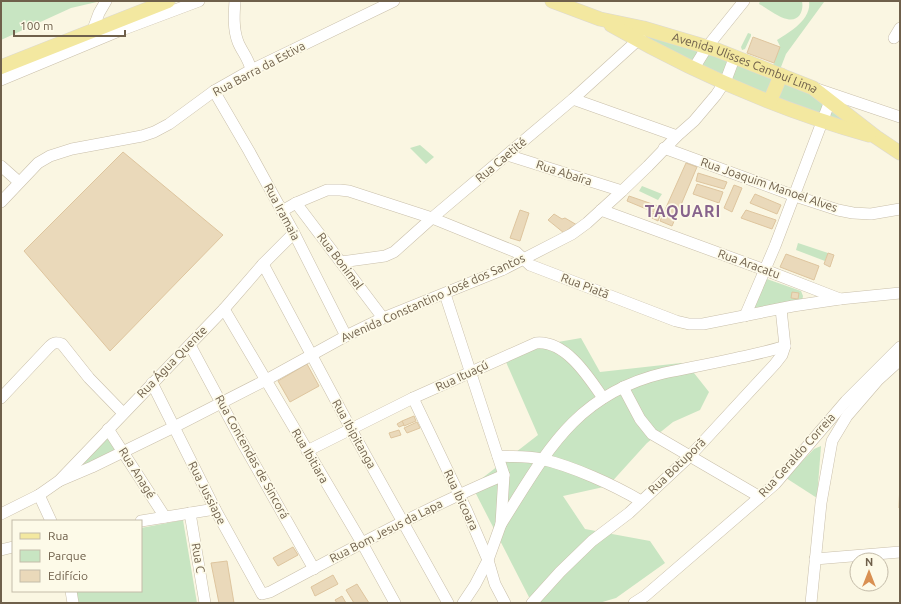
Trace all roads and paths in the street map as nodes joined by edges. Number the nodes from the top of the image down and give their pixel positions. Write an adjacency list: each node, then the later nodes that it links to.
1 (106, 1): 10 (street)
2 (168, 1): 10 (main road)
3 (199, 1): 13 (street)
4 (235, 1): 18 (street)
5 (394, 1): 18 (street, Rua Barra da Estiva)
6 (552, 1): 8 (main road, Avenida Ulisses Cambuí Lima)
7 (744, 1): 14 (street)
8 (569, 5): 11 (main road, Avenida Ulisses Cambuí Lima)
9 (900, 28): 12 (street)
10 (92, 32): 13 (main road)
11 (640, 34): 14 (main road, Avenida Ulisses Cambuí Lima); 17 (main road, Avenida Ulisses Cambuí Lima); 24 (street, Rua Caetité)
12 (894, 38)
13 (76, 44): 16 (main road); 20 (street)
14 (707, 47): 15 (main road, Avenida Ulisses Cambuí Lima); 17 (street)
15 (735, 56): 19 (main road, Avenida Ulisses Cambuí Lima); 21 (street, Avenida Constantino José dos Santos)
16 (1, 67)
17 (694, 68): 21 (main road, Avenida Ulisses Cambuí Lima)
18 (251, 70): 23 (street, Rua Barra da Estiva)
19 (781, 75): 22 (main road, Avenida Ulisses Cambuí Lima); 25 (main road)
20 (1, 80)
21 (724, 83): 25 (main road, Avenida Ulisses Cambuí Lima); 29 (street, Avenida Constantino José dos Santos)
22 (813, 88): 26 (main road, Avenida Ulisses Cambuí Lima); 27 (street)
23 (214, 92): 35 (street, Rua Barra da Estiva); 42 (street, Rua Iramaia)
24 (573, 99): 29 (street); 33 (street, Rua Caetité)
25 (770, 102): 28 (main road, Avenida Ulisses Cambuí Lima)
26 (830, 102): 28 (street); 30 (main road, Avenida Ulisses Cambuí Lima)
27 (900, 117)
28 (823, 120): 30 (main road, Avenida Ulisses Cambuí Lima); 37 (street)
29 (677, 136): 31 (street, Avenida Constantino José dos Santos)
30 (876, 137): 32 (main road, Avenida Ulisses Cambuí Lima)
31 (664, 148): 36 (street, Avenida Constantino José dos Santos); 37 (street, Rua Joaquim Manoel Alves)
32 (900, 153)
33 (507, 155): 36 (street, Rua Abaíra); 44 (street, Rua Caetité)
34 (1, 166): 35 (street)
35 (19, 182): 38 (street, Rua Barra da Estiva)
36 (622, 191): 40 (street, Avenida Constantino José dos Santos)
37 (795, 196): 41 (street, Rua Joaquim Manoel Alves); 50 (street)
38 (1, 202)
39 (296, 203): 42 (street, Rua Piatã); 44 (street, Rua Piatã); 48 (street, Rua Bonimal)
40 (601, 210): 43 (street, Rua Aracatu); 45 (street, Avenida Constantino José dos Santos)
41 (900, 210)
42 (282, 211): 46 (street, Rua Iramaia)
43 (614, 215): 45 (street); 50 (street, Rua Aracatu)
44 (432, 218): 47 (street, Rua Piatã); 48 (street, Rua Caetité)
45 (577, 231): 47 (street, Avenida Constantino José dos Santos)
46 (294, 233): 49 (street, Rua Água Quente); 58 (street, Rua Iramaia)
47 (523, 260): 51 (street, Avenida Constantino José dos Santos); 56 (street, Rua Piatã)
48 (341, 262): 57 (street, Rua Bonimal)
49 (263, 264): 54 (street, Rua Água Quente); 62 (street, Rua Ibipitanga)
50 (765, 270): 53 (street, Rua Aracatu); 56 (street)
51 (445, 294): 57 (street, Avenida Constantino José dos Santos); 64 (street)
52 (898, 296): 53 (street, Rua Aracatu)
53 (840, 299): 55 (street, Rua Piatã)
54 (224, 309): 59 (street, Rua Água Quente); 65 (street, Rua Ibitiara)
55 (781, 309): 56 (street, Rua Piatã); 60 (street)
56 (745, 316)
57 (383, 318): 58 (street, Avenida Constantino José dos Santos)
58 (346, 336): 62 (street, Avenida Constantino José dos Santos)
59 (190, 345): 66 (street, Rua Água Quente); 71 (street, Rua Contendas de Sincorá)
60 (785, 346): 67 (street); 81 (street, Rua Botuporã)
61 (900, 347): 76 (street, Rua Geraldo Correia)
62 (312, 355): 65 (street, Avenida Constantino José dos Santos); 75 (street, Rua Ibipitanga)
63 (900, 360): 77 (street, Rua Geraldo Correia)
64 (470, 372): 69 (street, Rua Ituaçú); 70 (street, Rua Ituaçú); 80 (street)
65 (266, 380): 71 (street, Avenida Constantino José dos Santos); 78 (street, Rua Ibitiara)
66 (152, 383): 72 (street, Rua Água Quente); 73 (street, Rua Jussiape)
67 (623, 387): 70 (street); 81 (street)
68 (1, 398): 72 (street)
69 (413, 398): 75 (street, Rua Ituaçú); 86 (street, Rua Ibicoara)
70 (603, 398): 82 (street)
71 (221, 402): 73 (street, Avenida Constantino José dos Santos); 103 (street, Rua Contendas de Sincorá)
72 (123, 413): 74 (street, Rua Água Quente)
73 (174, 427): 79 (street, Avenida Constantino José dos Santos); 89 (street, Rua Jussiape)
74 (108, 429): 79 (street, Rua Anagé); 84 (street, Rua Água Quente)
75 (350, 429): 78 (street, Rua Ituaçú); 95 (street, Rua Ibipitanga)
76 (818, 433): 77 (street); 87 (street, Rua Geraldo Correia)
77 (832, 441): 101 (street)
78 (307, 451): 97 (street, Rua Ibitiara)
79 (124, 452): 84 (street, Avenida Constantino José dos Santos); 92 (street, Rua Anagé)
80 (498, 456): 82 (street); 83 (street)
81 (690, 456): 87 (street); 88 (street, Rua Botuporã)
82 (542, 460): 88 (street); 96 (street)
83 (504, 475): 86 (street, Rua Bom Jesus da Lapa); 96 (street)
84 (59, 481): 85 (street, Rua Água Quente)
85 (44, 492): 91 (street, Rua Água Quente); 93 (street)
86 (459, 494): 95 (street, Rua Bom Jesus da Lapa); 102 (street, Rua Ibicoara)
87 (760, 497): 113 (street, Rua Geraldo Correia)
88 (641, 501): 112 (street, Rua Botuporã)
89 (215, 509): 90 (street); 105 (street, Rua Jussiape)
90 (190, 513): 92 (street); 107 (street, Rua C)
91 (1, 514)
92 (165, 517): 94 (street)
93 (51, 520)
94 (142, 522)
95 (402, 522): 97 (street, Rua Bom Jesus da Lapa); 109 (street, Rua Ibipitanga)
96 (501, 524): 102 (street)
97 (362, 543): 103 (street, Rua Bom Jesus da Lapa); 108 (street, Rua Ibitiara)
98 (12, 547): 99 (street)
99 (1, 550)
100 (900, 552): 101 (street)
101 (815, 559): 114 (street)
102 (488, 560): 110 (street); 111 (street, Rua Ibicoara)
103 (314, 569): 105 (street, Rua Bom Jesus da Lapa)
104 (71, 592): 106 (street)
105 (270, 592)
106 (73, 603)
107 (205, 603)
108 (395, 603)
109 (448, 603)
110 (463, 603)
111 (505, 603)
112 (532, 603)
113 (634, 603)
114 (811, 603)

